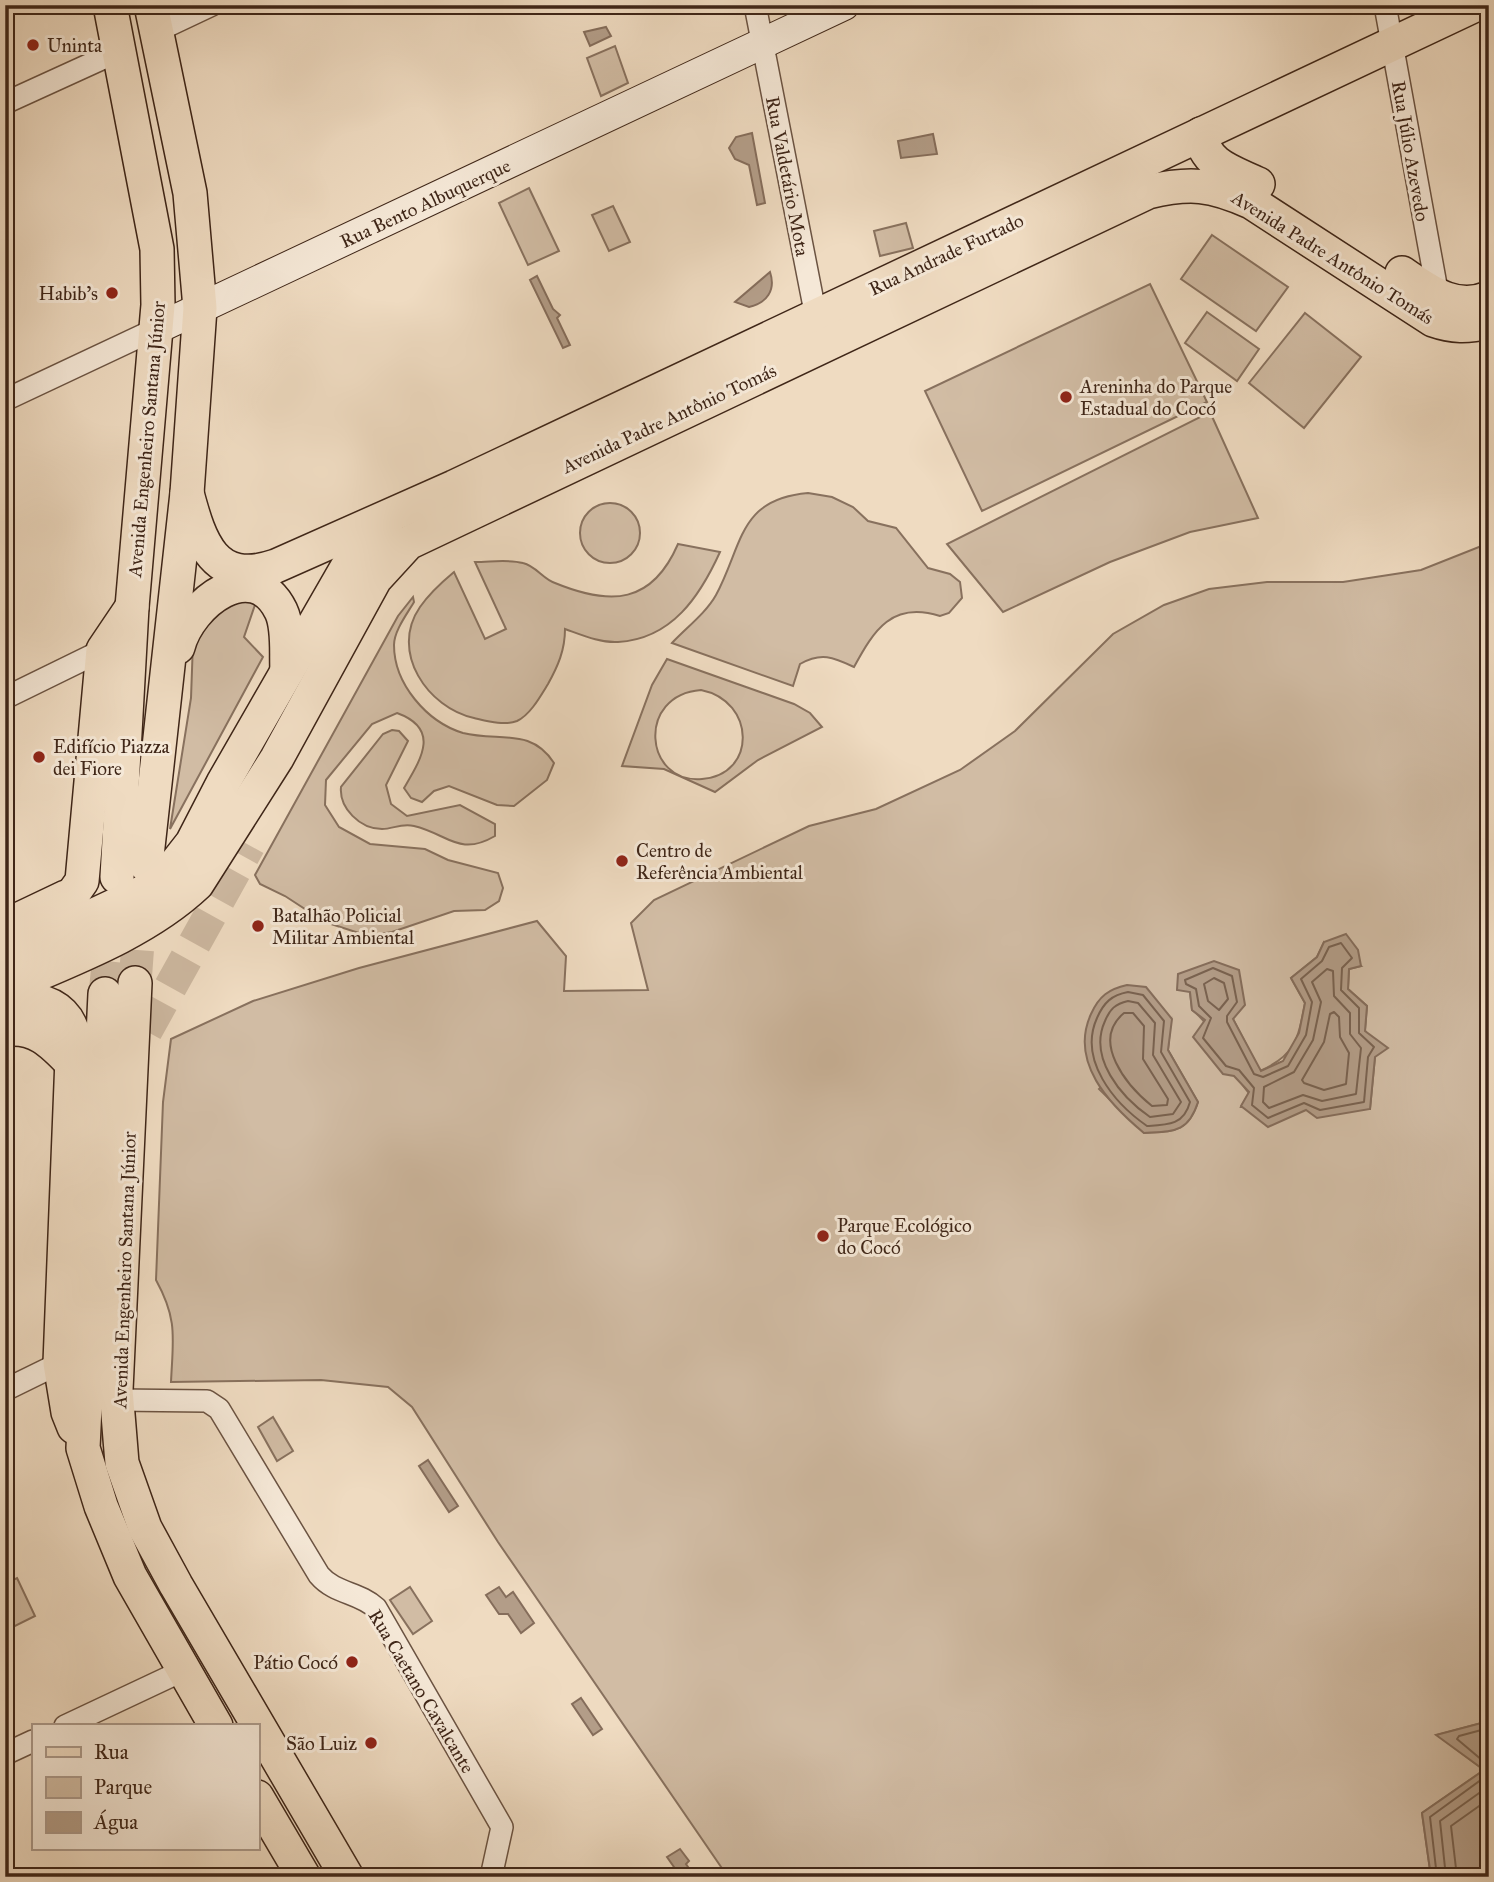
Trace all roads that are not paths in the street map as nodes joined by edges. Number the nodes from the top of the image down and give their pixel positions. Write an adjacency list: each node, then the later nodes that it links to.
1 (110, 5): 10 (main road, Avenida Engenheiro Santana Júnior)
2 (212, 5): 7 (street)
3 (755, 5): 9 (street, Rua Valdetário Mota)
4 (845, 5): 9 (street, Rua Bento Albuquerque)
5 (1385, 5): 8 (street, Rua Júlio Azevedo)
6 (1475, 5): 8 (main road, Rua Andrade Furtado)
7 (154, 18): 18 (main road, Avenida Engenheiro Santana Júnior)
8 (1392, 43): 12 (main road, Rua Andrade Furtado); 16 (street, Rua Júlio Azevedo)
9 (763, 45): 18 (street, Rua Bento Albuquerque); 21 (street, Rua Valdetário Mota)
10 (119, 51): 11 (street); 20 (main road, Avenida Engenheiro Santana Júnior)
11 (5, 103)
12 (1201, 134): 13 (main road, Avenida Padre Antônio Tomás); 21 (main road, Rua Andrade Furtado)
13 (1271, 191): 14 (main road); 15 (main road, Avenida Padre Antônio Tomás)
14 (1307, 240): 15 (main road); 19 (main road, Avenida Padre Antônio Tomás); 21 (main road, Avenida Padre Antônio Tomás)
15 (1381, 260): 16 (main road, Avenida Padre Antônio Tomás)
16 (1438, 296): 17 (main road, Avenida Padre Antônio Tomás)
17 (1489, 298)
18 (201, 308): 20 (street, Rua Bento Albuquerque); 23 (main road, Avenida Engenheiro Santana Júnior)
19 (1489, 322)
20 (158, 328): 22 (street, Rua Bento Albuquerque); 25 (main road, Avenida Engenheiro Santana Júnior)
21 (819, 330): 24 (main road, Rua Andrade Furtado); 30 (main road, Avenida Padre Antônio Tomás)
22 (5, 400)
23 (187, 493): 24 (main road); 29 (main road, Avenida Engenheiro Santana Júnior)
24 (417, 504): 27 (main road)
25 (132, 607): 26 (main road); 29 (main road, Avenida Engenheiro Santana Júnior)
26 (103, 650): 28 (street); 32 (main road)
27 (286, 671): 29 (main road); 32 (main road)
28 (5, 698)
29 (165, 699)
30 (276, 758): 31 (main road); 33 (main road, Avenida Padre Antônio Tomás)
31 (249, 845)
32 (13, 943)
33 (5, 988)
34 (5, 998): 37 (main road)
35 (5, 1027): 37 (highway)
36 (146, 1031): 38 (main road)
37 (73, 1061): 39 (main road)
38 (133, 1067): 41 (main road, Avenida Engenheiro Santana Júnior); 42 (main road, Avenida Engenheiro Santana Júnior)
39 (60, 1363): 40 (street); 42 (main road)
40 (5, 1390)
41 (116, 1400): 46 (main road, Avenida Engenheiro Santana Júnior); 53 (street, Rua Caetano Cavalcante)
42 (83, 1448): 43 (main road, Avenida Engenheiro Santana Júnior)
43 (184, 1670): 44 (street); 45 (main road, Avenida Engenheiro Santana Júnior)
44 (69, 1724)
45 (215, 1724)
46 (258, 1724)
47 (259, 1725): 52 (main road, Avenida Engenheiro Santana Júnior)
48 (32, 1741): 49 (street)
49 (5, 1754)
50 (259, 1800): 51 (main road)
51 (304, 1877)
52 (347, 1877)
53 (491, 1877)

